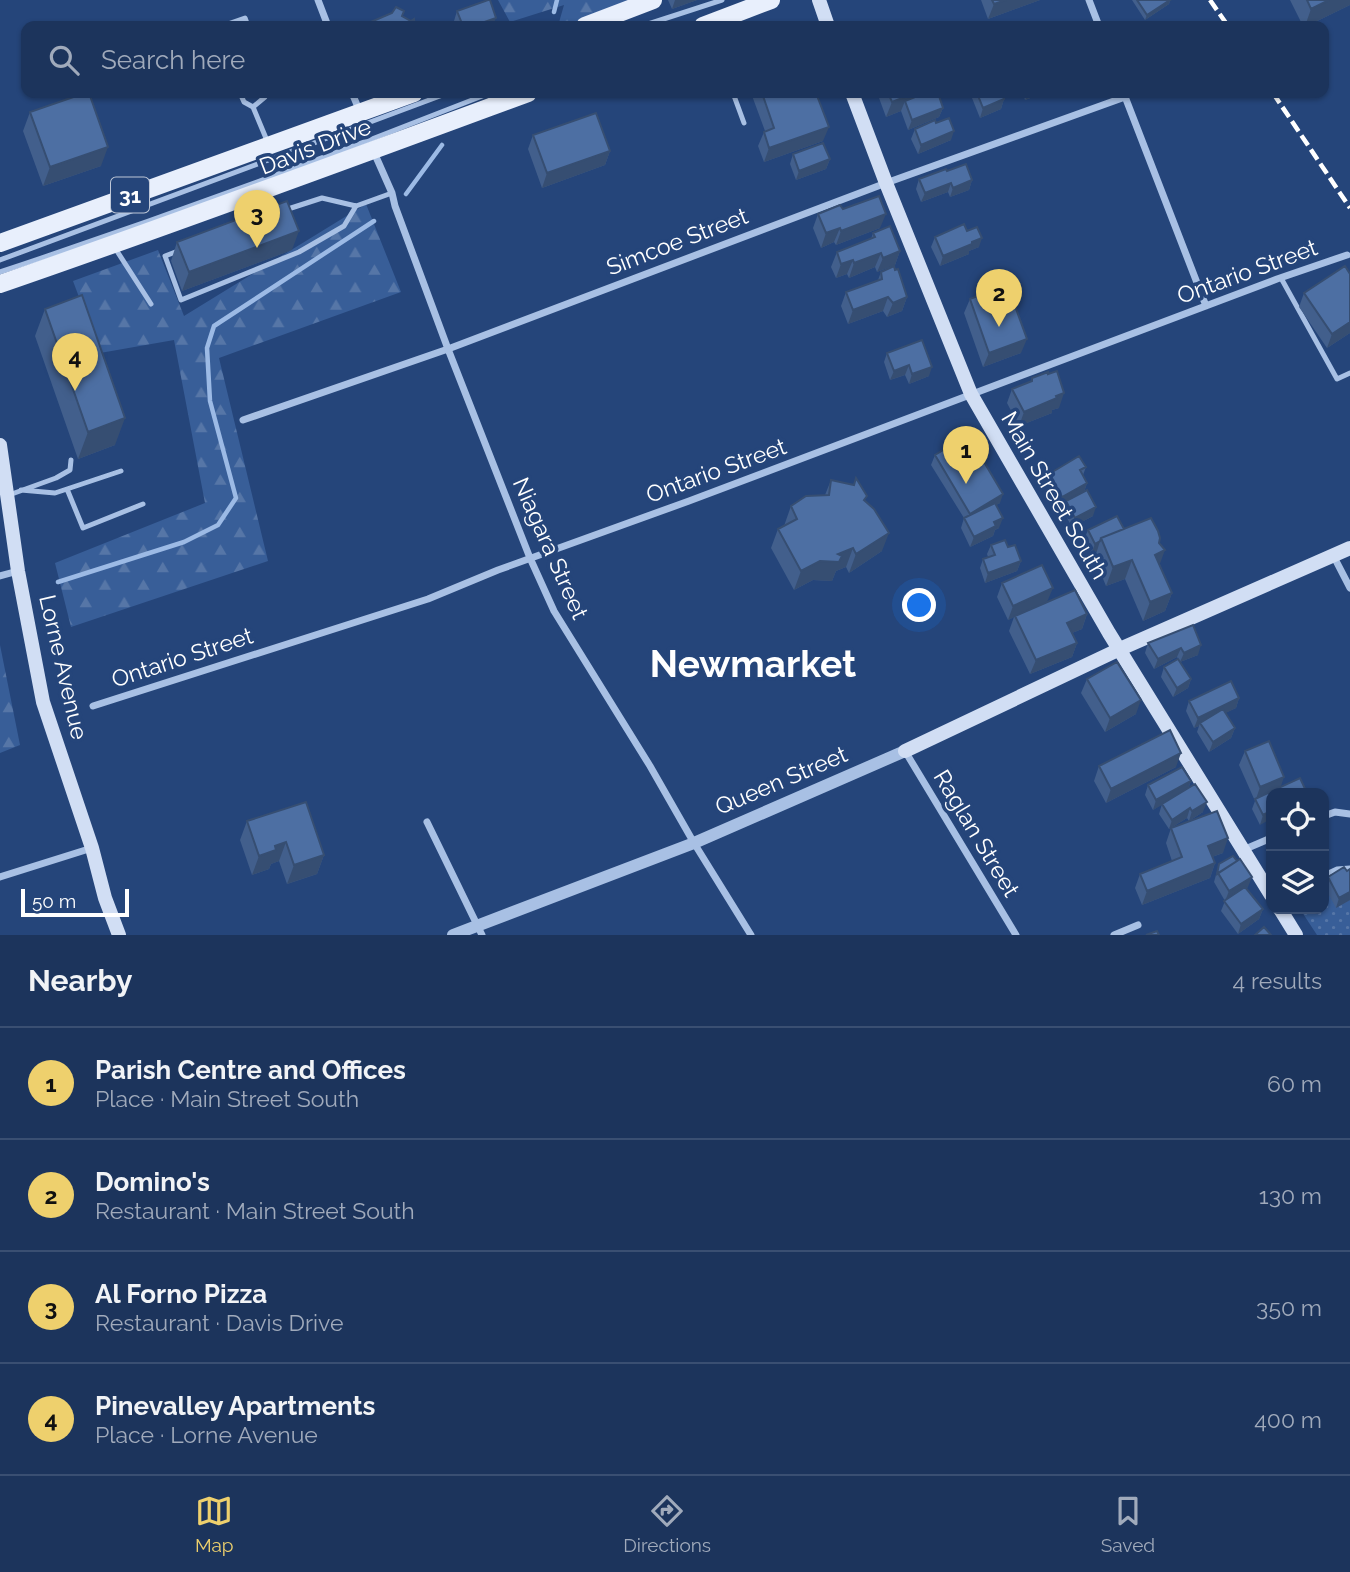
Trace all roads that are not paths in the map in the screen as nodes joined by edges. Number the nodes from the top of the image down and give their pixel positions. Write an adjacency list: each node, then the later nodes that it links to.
1 (318, 0): 8 (street)
2 (653, 0): 9 (main road)
3 (722, 0): 7 (lane)
4 (771, 0): 12 (main road)
5 (819, 0): 13 (main road)
6 (1089, 0): 14 (street)
7 (671, 18): 10 (lane); 11 (lane)
8 (326, 21)
9 (598, 21)
10 (660, 21)
11 (664, 21)
12 (718, 21)
13 (826, 21)
14 (1097, 21)
15 (242, 98): 26 (lane)
16 (264, 98): 26 (lane)
17 (354, 98): 27 (street)
18 (400, 98): 27 (main road, Davis Drive / 31)
19 (435, 98): 41 (lane)
20 (477, 98): 42 (lane)
21 (514, 98): 30 (main road, Davis Drive / 31)
22 (735, 98): 28 (lane)
23 (854, 98): 31 (main road, Main Street South)
24 (1116, 98): 31 (street, Simcoe Street)
25 (1125, 98): 46 (street)
26 (253, 107): 29 (lane)
27 (360, 112): 29 (main road, Davis Drive / 31)
28 (744, 123)
29 (269, 145): 37 (main road, Davis Drive / 31)
30 (373, 150): 32 (main road, Davis Drive / 31); 33 (street, Niagara Street)
31 (886, 183): 47 (street, Simcoe Street); 49 (main road, Main Street South)
32 (280, 192): 35 (lane); 38 (main road, Davis Drive / 31)
33 (392, 193): 34 (lane); 47 (street, Niagara Street)
34 (356, 206): 35 (lane); 39 (lane)
35 (286, 209): 36 (lane)
36 (274, 214)
37 (0, 243)
38 (113, 245): 44 (main road, Davis Drive / 31); 45 (lane)
39 (189, 247)
40 (1347, 255): 43 (street, Ontario Street)
41 (0, 260)
42 (0, 272)
43 (1281, 278): 46 (street, Ontario Street); 48 (lane)
44 (0, 284)
45 (151, 304)
46 (1206, 306): 49 (street, Ontario Street)
47 (447, 349): 50 (street, Simcoe Street); 60 (street, Niagara Street)
48 (1350, 373)
49 (971, 394): 60 (street, Ontario Street); 64 (main road, Main Street South)
50 (243, 420)
51 (0, 444): 56 (main road, Lorne Avenue)
52 (71, 460): 55 (lane)
53 (121, 471): 54 (lane)
54 (67, 489): 55 (lane); 57 (lane)
55 (21, 490): 56 (lane)
56 (6, 496): 61 (main road, Lorne Avenue)
57 (144, 505)
58 (1350, 548): 59 (main road, Queen Street)
59 (1333, 555): 63 (street); 64 (main road, Queen Street)
60 (530, 558): 65 (street, Ontario Street); 71 (street, Niagara Street)
61 (18, 571): 62 (street); 72 (main road, Lorne Avenue)
62 (0, 576)
63 (1350, 588)
64 (1120, 649): 66 (main road, Queen Street); 73 (main road, Main Street South)
65 (93, 706)
66 (905, 751): 71 (street, Queen Street); 84 (street, Raglan Street)
67 (1350, 814): 68 (street)
68 (1329, 815)
69 (427, 822): 80 (street)
70 (1266, 840): 73 (street)
71 (694, 843): 80 (street, Queen Street); 83 (street, Niagara Street)
72 (92, 848): 76 (street); 81 (main road, Lorne Avenue)
73 (1243, 850): 77 (main road, Main Street South)
74 (1350, 868): 75 (lane)
75 (1329, 873)
76 (0, 877)
77 (1266, 887)
78 (1283, 914): 86 (main road)
79 (1138, 925): 85 (street)
80 (480, 930): 82 (street, Queen Street)
81 (119, 935)
82 (453, 935)
83 (751, 935)
84 (1016, 935)
85 (1114, 935)
86 (1296, 935)

